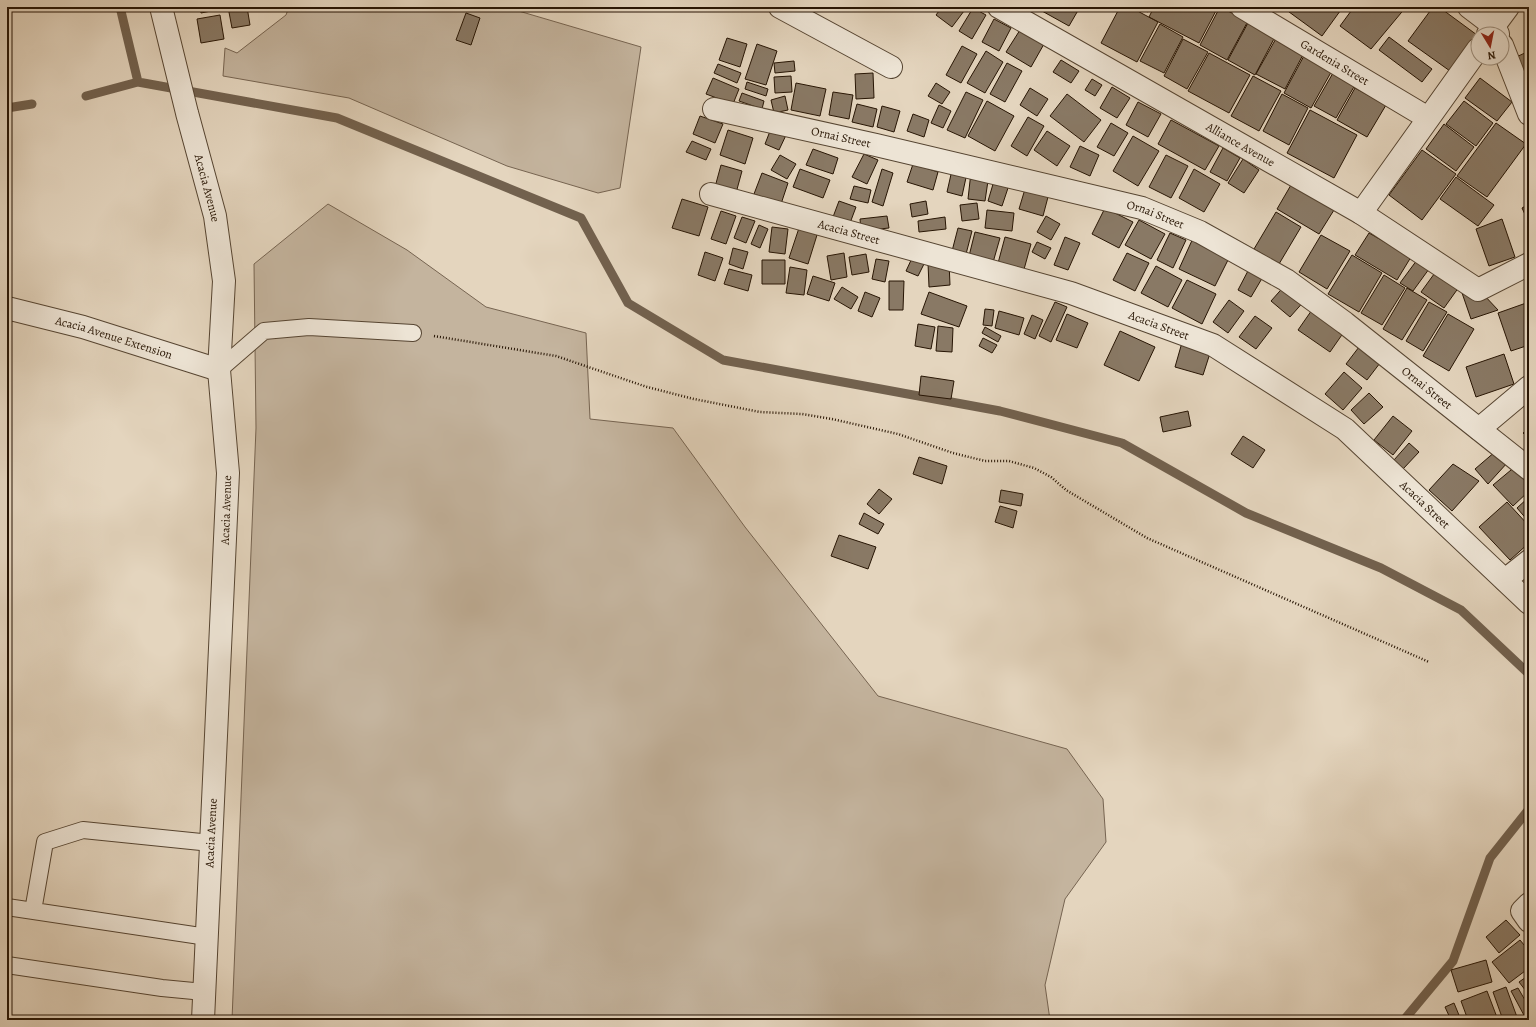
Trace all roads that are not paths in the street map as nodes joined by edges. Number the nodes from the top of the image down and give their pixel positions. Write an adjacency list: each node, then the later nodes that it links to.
1 (161, 7): 20 (street, Acacia Avenue)
2 (780, 7): 11 (street)
3 (998, 7): 16 (street, Alliance Avenue)
4 (1242, 7): 14 (street, Gardenia Street)
5 (1469, 7): 7 (street)
6 (1508, 7): 8 (street)
7 (1487, 26)
8 (1500, 26)
9 (1470, 60): 14 (street)
10 (1509, 66): 13 (street)
11 (891, 67)
12 (714, 109): 22 (street, Ornai Street)
13 (1529, 114)
14 (1428, 118): 16 (street)
15 (711, 194): 25 (street, Acacia Street)
16 (1361, 213): 17 (street, Alliance Avenue)
17 (1529, 264)
18 (7, 308): 20 (street, Acacia Avenue Extension)
19 (413, 333): 20 (lane)
20 (219, 370): 27 (street, Acacia Avenue)
21 (1529, 387): 22 (street)
22 (1479, 429): 23 (street, Ornai Street)
23 (1529, 469)
24 (1529, 561): 25 (street)
25 (1505, 580): 26 (street, Acacia Street)
26 (1529, 602)
27 (211, 843): 30 (lane); 32 (street, Acacia Avenue)
28 (1529, 904): 31 (street)
29 (7, 907): 30 (lane)
30 (33, 911): 32 (lane)
31 (1529, 921)
32 (207, 937): 34 (street, Acacia Avenue)
33 (7, 965): 34 (lane)
34 (204, 992): 35 (street, Acacia Avenue)
35 (203, 1020)

